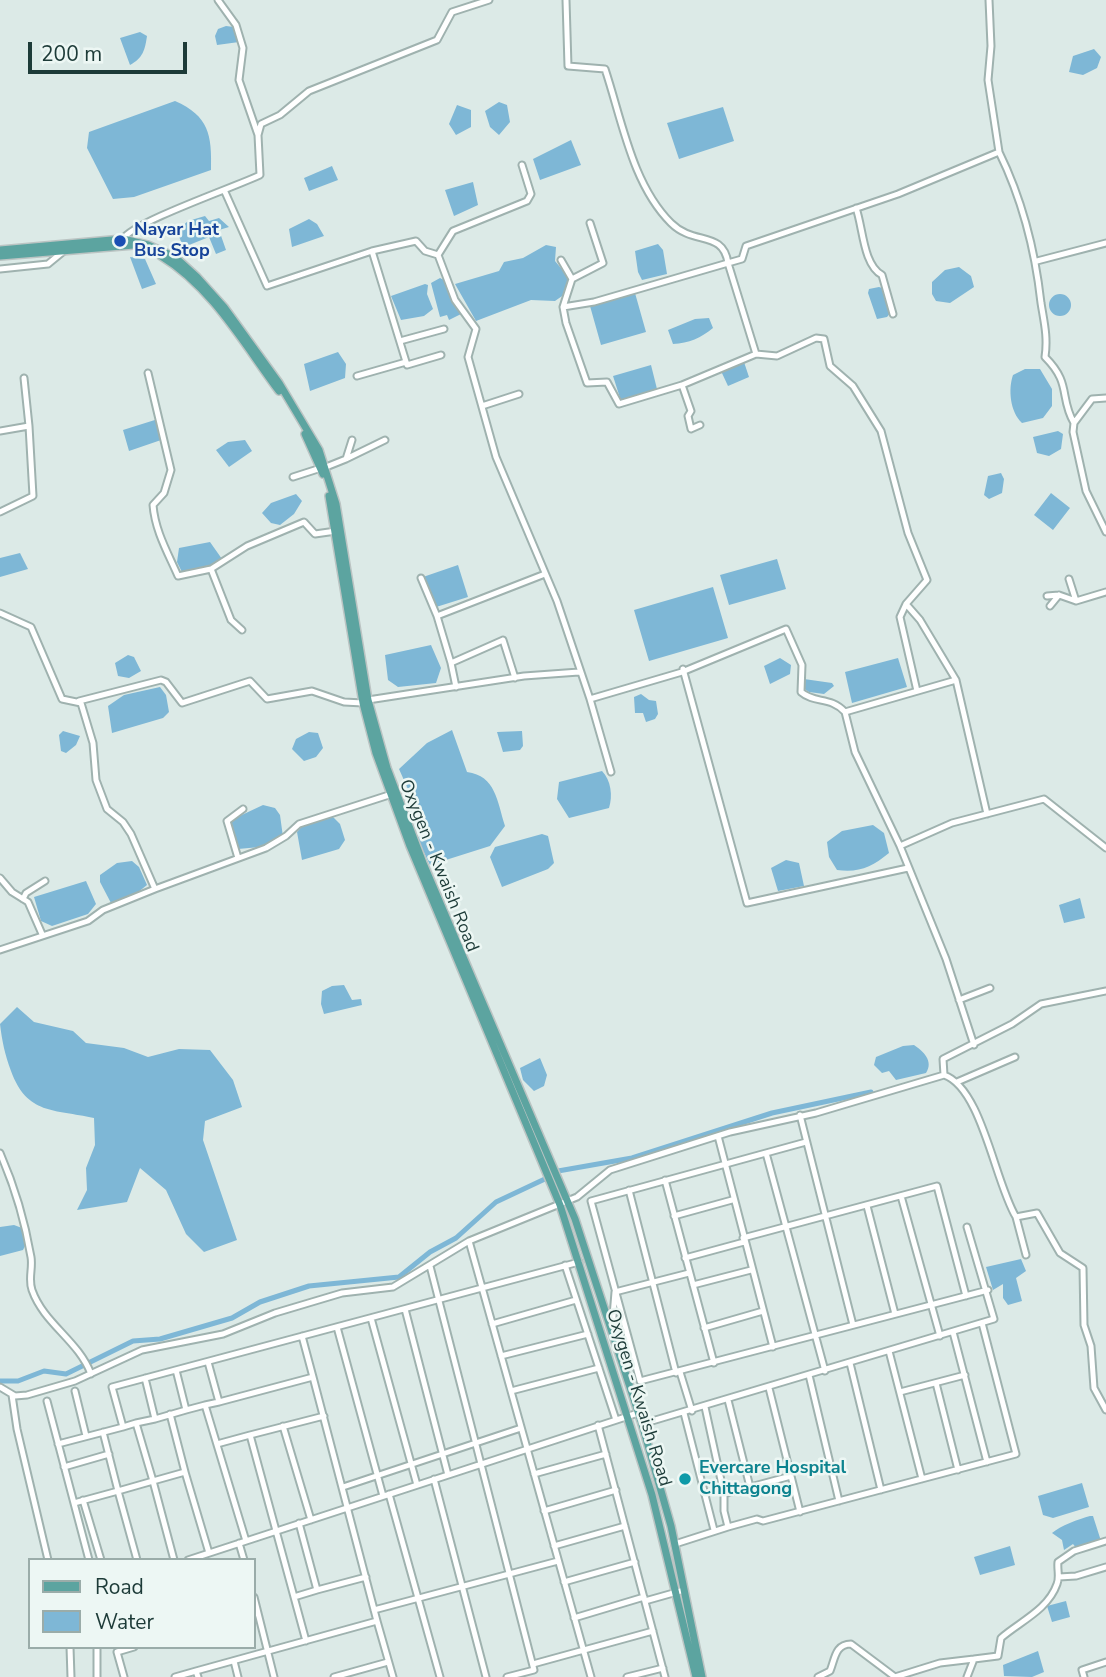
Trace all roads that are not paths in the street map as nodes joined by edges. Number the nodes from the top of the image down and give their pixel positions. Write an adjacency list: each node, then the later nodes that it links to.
1 (218, 0): 5 (street)
2 (489, 0): 5 (street)
3 (566, 0): 20 (street)
4 (989, 0): 6 (street)
5 (258, 135): 8 (street)
6 (999, 152): 9 (street); 19 (street)
7 (522, 165): 17 (street)
8 (225, 192): 11 (street); 15 (street)
9 (856, 208): 20 (street); 24 (street)
10 (590, 223): 22 (street)
11 (123, 239): 13 (main road, Oxygen - Kwaish Road); 44 (main road, Oxygen - Kwaish Road)
12 (1106, 243): 19 (street)
13 (65, 249): 14 (main road, Oxygen - Kwaish Road); 16 (main road, Oxygen - Kwaish Road); 21 (street); 44 (main road, Oxygen - Kwaish Road)
14 (0, 250)
15 (373, 251): 17 (street); 26 (street)
16 (0, 256)
17 (438, 256): 36 (street)
18 (561, 260): 22 (street)
19 (1037, 261): 37 (street)
20 (728, 263): 23 (street); 27 (street)
21 (0, 269)
22 (572, 279): 23 (street)
23 (563, 307): 33 (street)
24 (893, 314)
25 (444, 329): 26 (street)
26 (400, 341): 29 (street)
27 (756, 354): 33 (street); 57 (street)
28 (441, 355): 29 (street)
29 (406, 362): 31 (street)
30 (148, 373): 49 (street)
31 (357, 376)
32 (24, 377): 39 (street)
33 (682, 386): 38 (street)
34 (519, 394): 36 (street)
35 (1106, 398): 37 (street)
36 (482, 406): 50 (street)
37 (1074, 423): 48 (street)
38 (700, 425)
39 (29, 426): 40 (street); 46 (street)
40 (0, 431)
41 (352, 440): 43 (street)
42 (385, 440): 43 (street)
43 (346, 458): 44 (street)
44 (323, 468): 45 (street); 47 (main road, Oxygen - Kwaish Road); 71 (main road, Oxygen - Kwaish Road)
45 (293, 477)
46 (0, 512)
47 (336, 531): 49 (street); 71 (main road, Oxygen - Kwaish Road)
48 (1106, 532)
49 (211, 569): 61 (street)
50 (545, 574): 60 (street); 64 (street)
51 (421, 578): 60 (street)
52 (1069, 579): 56 (street)
53 (1106, 592): 56 (street)
54 (1059, 595): 55 (street); 56 (street); 58 (street)
55 (1047, 596)
56 (1076, 601)
57 (906, 604): 66 (street); 68 (street)
58 (1050, 606)
59 (0, 613): 70 (street)
60 (437, 616): 62 (street)
61 (242, 630)
62 (451, 663): 65 (street); 67 (street)
63 (683, 669): 69 (street); 72 (street); 80 (street)
64 (579, 672): 65 (street); 69 (street)
65 (515, 678): 67 (street)
66 (956, 680): 68 (street); 76 (street)
67 (456, 687): 71 (street)
68 (918, 691): 72 (street)
69 (590, 699): 73 (street)
70 (79, 701): 71 (street); 83 (street)
71 (366, 702): 74 (main road, Oxygen - Kwaish Road)
72 (845, 712): 77 (street)
73 (611, 772)
74 (392, 793): 79 (street); 104 (main road, Oxygen - Kwaish Road); 104 (main road, Oxygen - Kwaish Road)
75 (243, 809): 79 (street)
76 (987, 814): 77 (street); 78 (street)
77 (901, 846): 80 (street)
78 (1106, 848)
79 (238, 858): 83 (street)
80 (908, 868): 89 (street)
81 (0, 877): 84 (street)
82 (45, 881): 84 (street)
83 (155, 889): 85 (street)
84 (23, 899): 85 (street)
85 (42, 933): 86 (street)
86 (0, 950)
87 (990, 988): 89 (street)
88 (1106, 991): 90 (street)
89 (959, 1000): 90 (street)
90 (974, 1045): 92 (street)
91 (1015, 1057): 93 (street)
92 (944, 1075): 93 (street); 94 (street)
93 (957, 1082): 108 (street)
94 (800, 1115): 95 (street); 96 (street)
95 (718, 1136): 99 (street); 104 (street)
96 (806, 1142): 98 (street); 107 (street)
97 (0, 1153): 154 (street)
98 (766, 1153): 99 (street); 109 (street)
99 (723, 1164): 100 (street); 103 (street)
100 (665, 1180): 101 (street); 106 (street)
101 (629, 1190): 120 (street); 124 (street)
102 (901, 1196): 105 (street); 125 (street); 128 (street)
103 (732, 1200): 106 (street); 111 (street)
104 (563, 1203): 112 (street); 115 (main road, Oxygen - Kwaish Road); 140 (main road, Oxygen - Kwaish Road)
105 (867, 1206): 107 (street); 131 (street)
106 (674, 1216): 114 (street)
107 (826, 1217): 109 (street); 135 (street)
108 (1016, 1217): 113 (street); 172 (street)
109 (785, 1227): 111 (street); 142 (street)
110 (967, 1227): 123 (street)
111 (743, 1240): 114 (street); 118 (street)
112 (469, 1241): 117 (street); 122 (street)
113 (1026, 1255)
114 (685, 1258): 119 (street)
115 (579, 1262): 116 (street); 177 (main road, Oxygen - Kwaish Road)
116 (565, 1265): 122 (street); 127 (street)
117 (430, 1266): 126 (street); 154 (street)
118 (751, 1270): 121 (street); 130 (street)
119 (689, 1273): 120 (street); 121 (street)
120 (652, 1283): 124 (street); 153 (street)
121 (693, 1286): 137 (street)
122 (482, 1288): 126 (street); 134 (street)
123 (988, 1290): 125 (street); 133 (street)
124 (615, 1292): 140 (street); 153 (street)
125 (966, 1296): 128 (street)
126 (438, 1300): 129 (street); 189 (street)
127 (576, 1300): 134 (street); 139 (street)
128 (931, 1304): 131 (street); 143 (street)
129 (405, 1309): 132 (street); 195 (street)
130 (763, 1311): 137 (street); 144 (street)
131 (895, 1314): 135 (street)
132 (371, 1318): 136 (street); 197 (street)
133 (982, 1323): 138 (street); 196 (street)
134 (492, 1324): 146 (street)
135 (853, 1325): 142 (street)
136 (337, 1327): 141 (street); 204 (street)
137 (705, 1328): 148 (street)
138 (953, 1332): 143 (street); 155 (street)
139 (588, 1334): 146 (street); 150 (street)
140 (612, 1334): 174 (main road, Oxygen - Kwaish Road)
141 (302, 1336): 147 (street); 157 (street)
142 (814, 1336): 144 (street); 152 (street)
143 (940, 1336): 145 (street)
144 (773, 1348): 148 (street)
145 (889, 1351): 149 (street); 164 (street)
146 (501, 1356): 163 (street)
147 (208, 1362): 151 (street); 168 (street)
148 (714, 1363): 153 (street)
149 (849, 1363): 152 (street); 213 (street)
150 (599, 1368): 163 (street); 179 (street)
151 (176, 1370): 158 (street); 171 (street)
152 (825, 1371): 156 (street)
153 (678, 1373): 173 (street)
154 (91, 1374): 165 (street)
155 (965, 1375): 159 (street); 196 (street)
156 (809, 1376): 161 (street); 218 (street)
157 (313, 1377): 168 (street); 176 (street)
158 (145, 1378): 178 (street); 184 (street)
159 (936, 1383): 164 (street); 200 (street)
160 (0, 1387): 165 (street)
161 (769, 1388): 166 (street); 205 (street)
162 (75, 1391): 188 (street)
163 (511, 1391): 185 (street)
164 (900, 1392): 207 (street)
165 (12, 1395): 235 (street)
166 (728, 1400): 170 (street); 211 (street)
167 (47, 1401): 190 (street)
168 (219, 1402): 169 (street)
169 (205, 1405): 171 (street); 191 (street)
170 (705, 1407): 173 (street); 215 (street)
171 (186, 1410): 175 (street)
172 (1106, 1410)
173 (688, 1412): 181 (street); 227 (street)
174 (638, 1413): 177 (street); 181 (main road, Oxygen - Kwaish Road)
175 (170, 1414): 178 (street); 201 (street)
176 (324, 1416): 183 (street); 210 (street)
177 (628, 1416): 179 (street); 251 (main road, Oxygen - Kwaish Road)
178 (155, 1419): 180 (street)
179 (616, 1420): 182 (street)
180 (136, 1423): 184 (street); 208 (street)
181 (642, 1424): 232 (main road, Oxygen - Kwaish Road)
182 (598, 1425): 192 (street); 194 (street)
183 (283, 1426): 187 (street); 223 (street)
184 (122, 1427): 186 (street)
185 (522, 1428): 189 (street); 192 (street)
186 (103, 1432): 188 (street); 193 (street)
187 (250, 1435): 191 (street); 228 (street)
188 (86, 1436): 190 (street)
189 (476, 1442): 195 (street); 198 (street)
190 (58, 1444): 199 (street)
191 (217, 1444): 229 (street)
192 (527, 1449): 198 (street); 202 (street)
193 (109, 1454): 199 (street); 214 (street)
194 (606, 1454): 202 (street); 212 (street)
195 (443, 1455): 197 (street); 203 (street)
196 (987, 1462): 200 (street)
197 (411, 1464): 204 (street); 209 (street)
198 (482, 1464): 203 (street); 245 (street)
199 (64, 1467): 219 (street)
200 (958, 1470): 207 (street)
201 (185, 1472): 208 (street); 234 (street)
202 (534, 1474): 221 (street)
203 (448, 1475): 206 (street)
204 (377, 1476): 210 (street); 216 (street)
205 (791, 1476): 211 (street); 222 (street)
206 (434, 1479): 209 (street); 249 (street)
207 (922, 1479): 213 (street)
208 (153, 1481): 214 (street); 239 (street)
209 (417, 1485): 216 (street)
210 (343, 1487): 220 (street)
211 (750, 1487): 215 (street)
212 (616, 1490): 221 (street); 225 (street)
213 (881, 1490): 218 (street)
214 (118, 1491): 217 (street); 238 (street)
215 (724, 1494): 226 (street)
216 (386, 1495): 220 (street); 253 (street)
217 (83, 1500): 219 (street); 237 (street)
218 (839, 1501): 222 (street)
219 (74, 1503): 236 (street)
220 (348, 1507): 223 (street); 246 (street)
221 (544, 1511): 233 (street)
222 (800, 1511): 226 (street)
223 (311, 1520): 224 (street)
224 (299, 1523): 228 (street); 250 (street)
225 (625, 1526): 233 (street); 243 (street)
226 (728, 1527): 232 (street)
227 (714, 1530)
228 (276, 1531): 229 (street); 252 (street)
229 (246, 1541): 231 (street)
230 (1106, 1541): 247 (street)
231 (239, 1543): 234 (street); 241 (street)
232 (675, 1544): 251 (main road, Oxygen - Kwaish Road)
233 (554, 1546): 242 (street)
234 (209, 1553): 240 (street)
235 (48, 1558)
236 (88, 1558)
237 (100, 1558)
238 (136, 1558)
239 (173, 1558)
240 (194, 1558)
241 (243, 1558)
242 (558, 1561): 245 (street); 248 (street)
243 (635, 1562): 248 (street); 254 (street)
244 (1106, 1567): 247 (street)
245 (510, 1573): 249 (street); 270 (street)
246 (366, 1577): 250 (street); 255 (street)
247 (1059, 1577): 266 (street)
248 (564, 1582): 257 (street)
249 (462, 1586): 253 (street); 282 (street)
250 (317, 1590): 252 (street)
251 (680, 1591): 254 (street); 287 (main road, Oxygen - Kwaish Road); 288 (main road, Oxygen - Kwaish Road)
252 (294, 1597): 260 (street)
253 (418, 1598): 255 (street); 281 (street)
254 (645, 1599): 257 (street); 259 (street)
255 (374, 1610): 258 (street)
256 (256, 1613): 264 (street)
257 (574, 1618): 265 (street)
258 (377, 1621): 260 (street); 269 (street)
259 (653, 1631): 265 (street); 271 (street)
260 (306, 1641): 264 (street)
261 (70, 1649): 273 (street)
262 (97, 1649): 274 (street)
263 (117, 1650): 275 (street)
264 (267, 1651): 267 (street); 278 (street)
265 (584, 1652): 270 (street); 284 (street)
266 (974, 1659): 289 (street); 290 (street)
267 (234, 1661): 272 (street); 277 (street)
268 (1106, 1661): 291 (street)
269 (388, 1662): 279 (street); 280 (street)
270 (533, 1664): 283 (street)
271 (663, 1668): 285 (street); 286 (street)
272 (197, 1674): 276 (street)
273 (71, 1677)
274 (97, 1677)
275 (124, 1677)
276 (175, 1677)
277 (238, 1677)
278 (274, 1677)
279 (334, 1677)
280 (393, 1677)
281 (439, 1677)
282 (486, 1677)
283 (507, 1677)
284 (591, 1677)
285 (627, 1677)
286 (665, 1677)
287 (696, 1677)
288 (702, 1677)
289 (818, 1677)
290 (967, 1677)
291 (1084, 1677)

